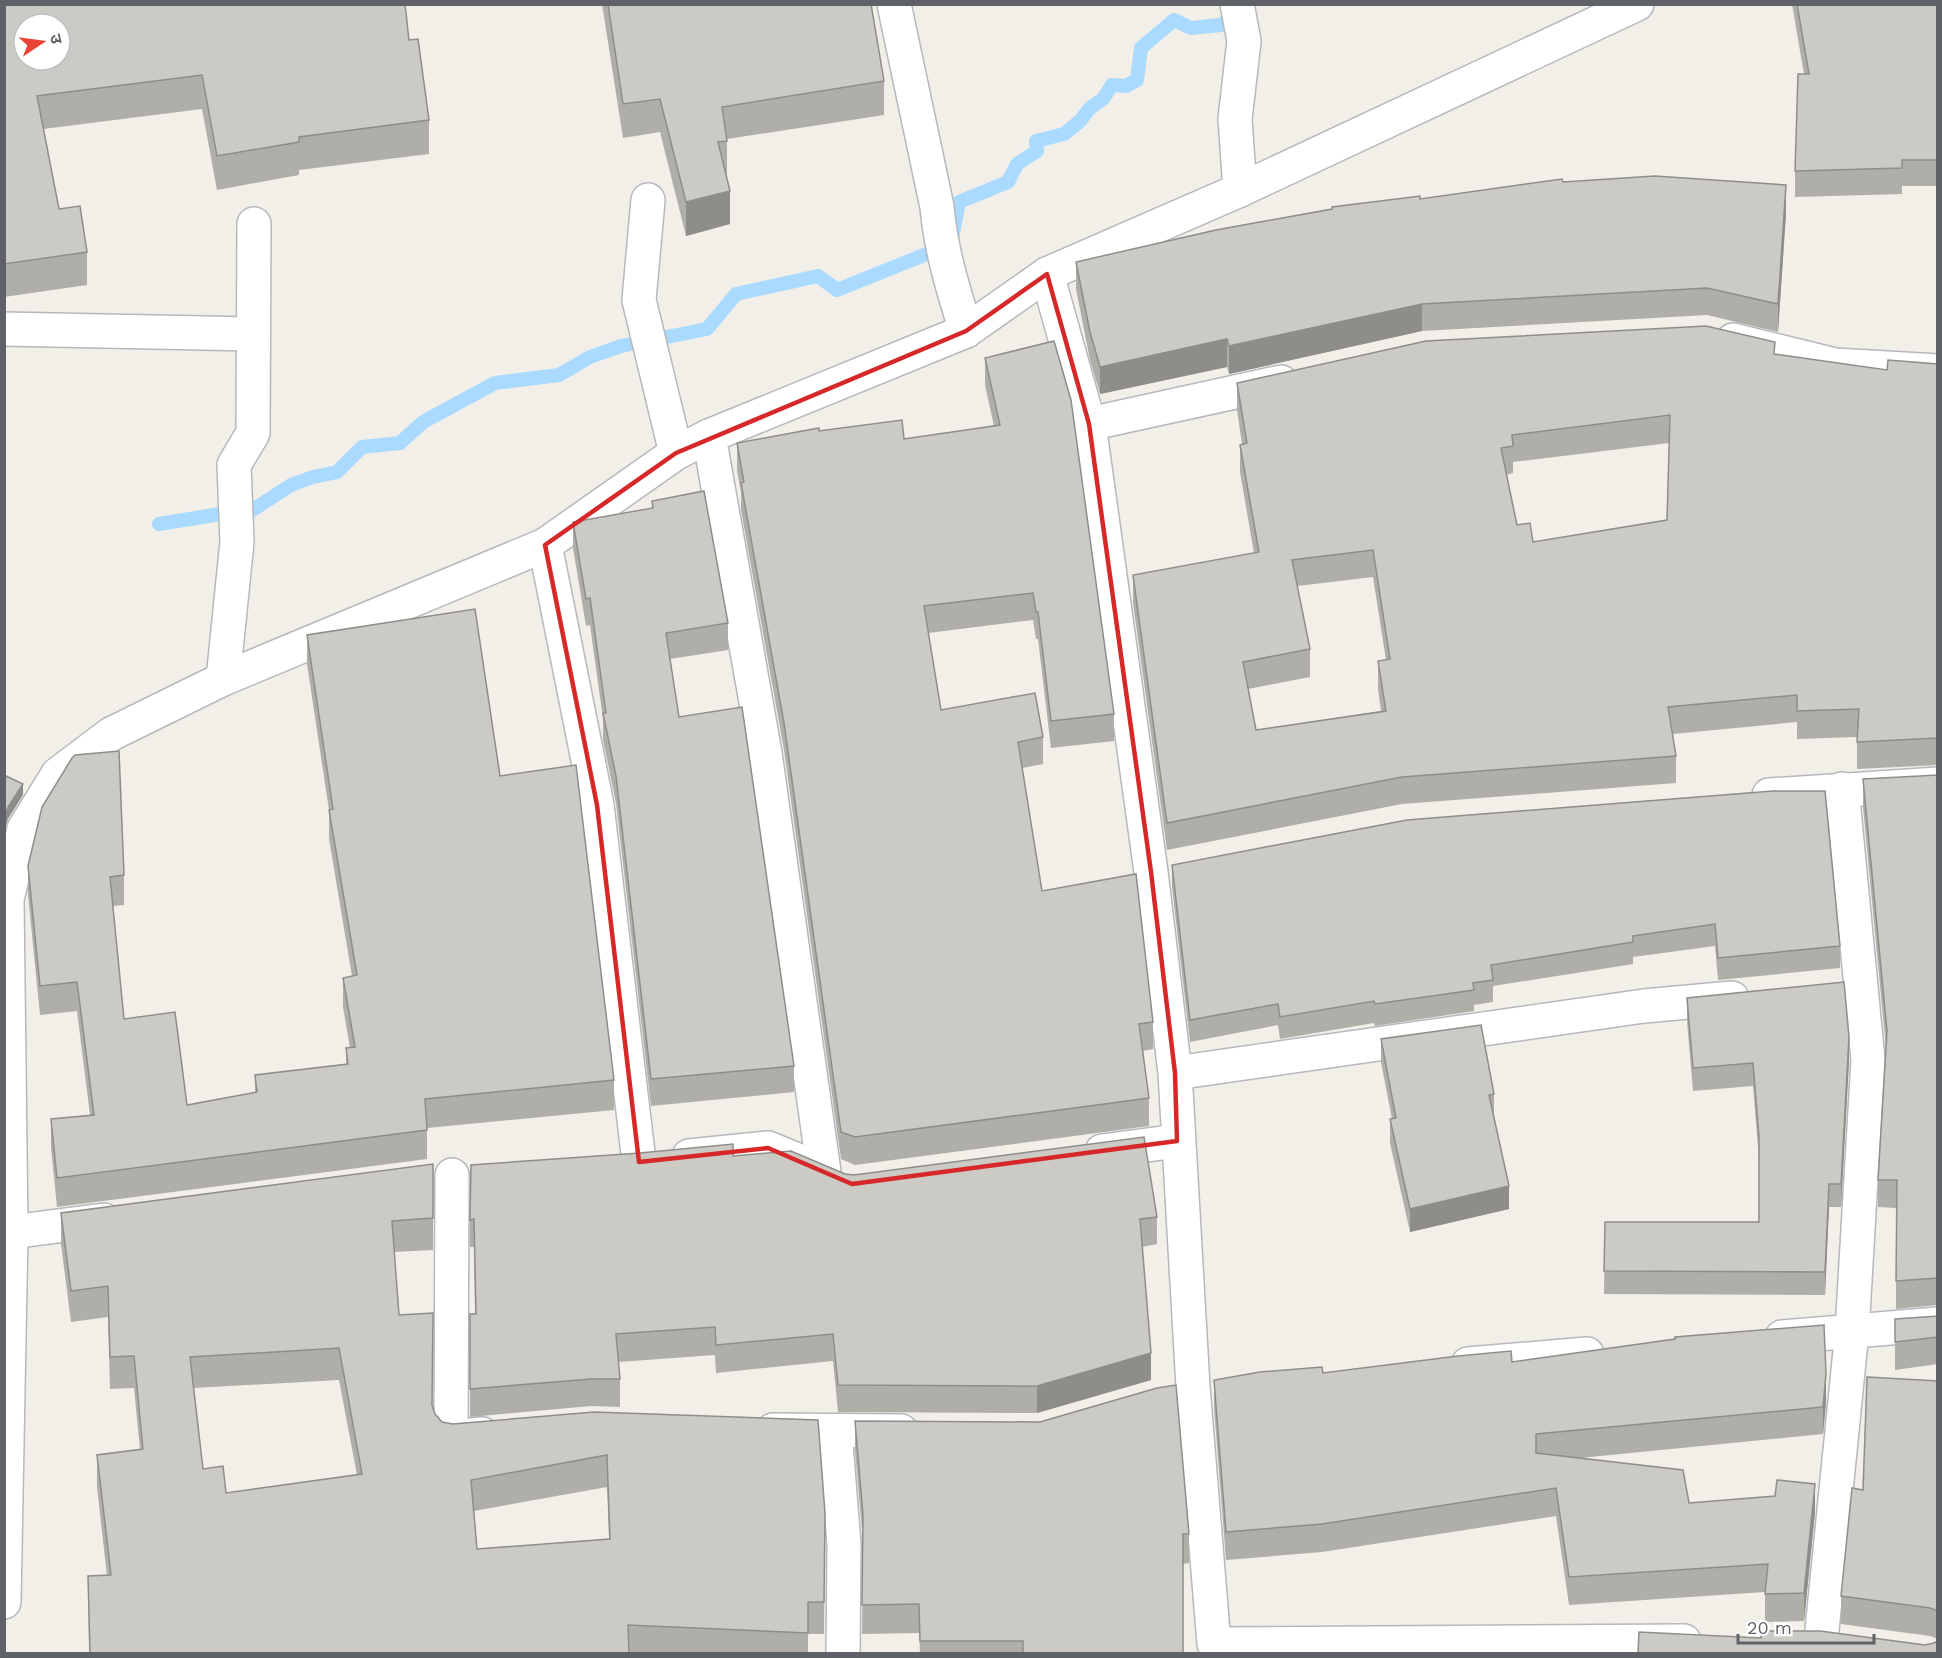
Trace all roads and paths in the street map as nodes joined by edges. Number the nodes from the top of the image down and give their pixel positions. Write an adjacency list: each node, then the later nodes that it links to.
1 (894, 4): 9 (street)
2 (1237, 4): 4 (street)
3 (1637, 4): 4 (street)
4 (1240, 190): 7 (street)
5 (648, 200): 16 (street)
6 (254, 224): 10 (street)
7 (1047, 274): 9 (street); 14 (street)
8 (4, 329): 10 (street)
9 (966, 331): 15 (street)
10 (253, 334): 18 (street)
11 (1708, 334): 12 (street)
12 (1938, 371)
13 (1308, 376): 14 (street)
14 (1089, 424): 26 (street)
15 (709, 436): 16 (street); 29 (street)
16 (676, 453): 17 (street)
17 (545, 545): 18 (street); 29 (street)
18 (224, 679): 22 (street)
19 (1938, 784): 20 (street)
20 (1842, 789): 21 (street); 23 (street)
21 (1736, 797)
22 (6, 899): 35 (street)
23 (1861, 985): 24 (street); 37 (street)
24 (1827, 988)
25 (1758, 995): 26 (street)
26 (1174, 1073): 27 (street)
27 (1177, 1141): 28 (street); 42 (street)
28 (1072, 1155)
29 (639, 1162): 30 (street)
30 (604, 1164)
31 (487, 1173): 32 (street)
32 (452, 1175): 33 (street); 47 (street)
33 (417, 1180)
34 (138, 1216): 35 (street)
35 (11, 1232): 48 (street)
36 (1938, 1324): 37 (street)
37 (1852, 1331): 38 (street); 50 (street)
38 (1758, 1339)
39 (1616, 1351): 40 (street)
40 (1440, 1366)
41 (1228, 1384): 42 (street)
42 (1193, 1387): 43 (street); 51 (street)
43 (1160, 1397)
44 (743, 1429): 45 (street)
45 (835, 1431): 46 (street); 52 (street)
46 (926, 1431)
47 (510, 1432)
48 (4, 1602)
49 (1714, 1641): 51 (street)
50 (1821, 1641)
51 (1214, 1648)
52 (843, 1653)

